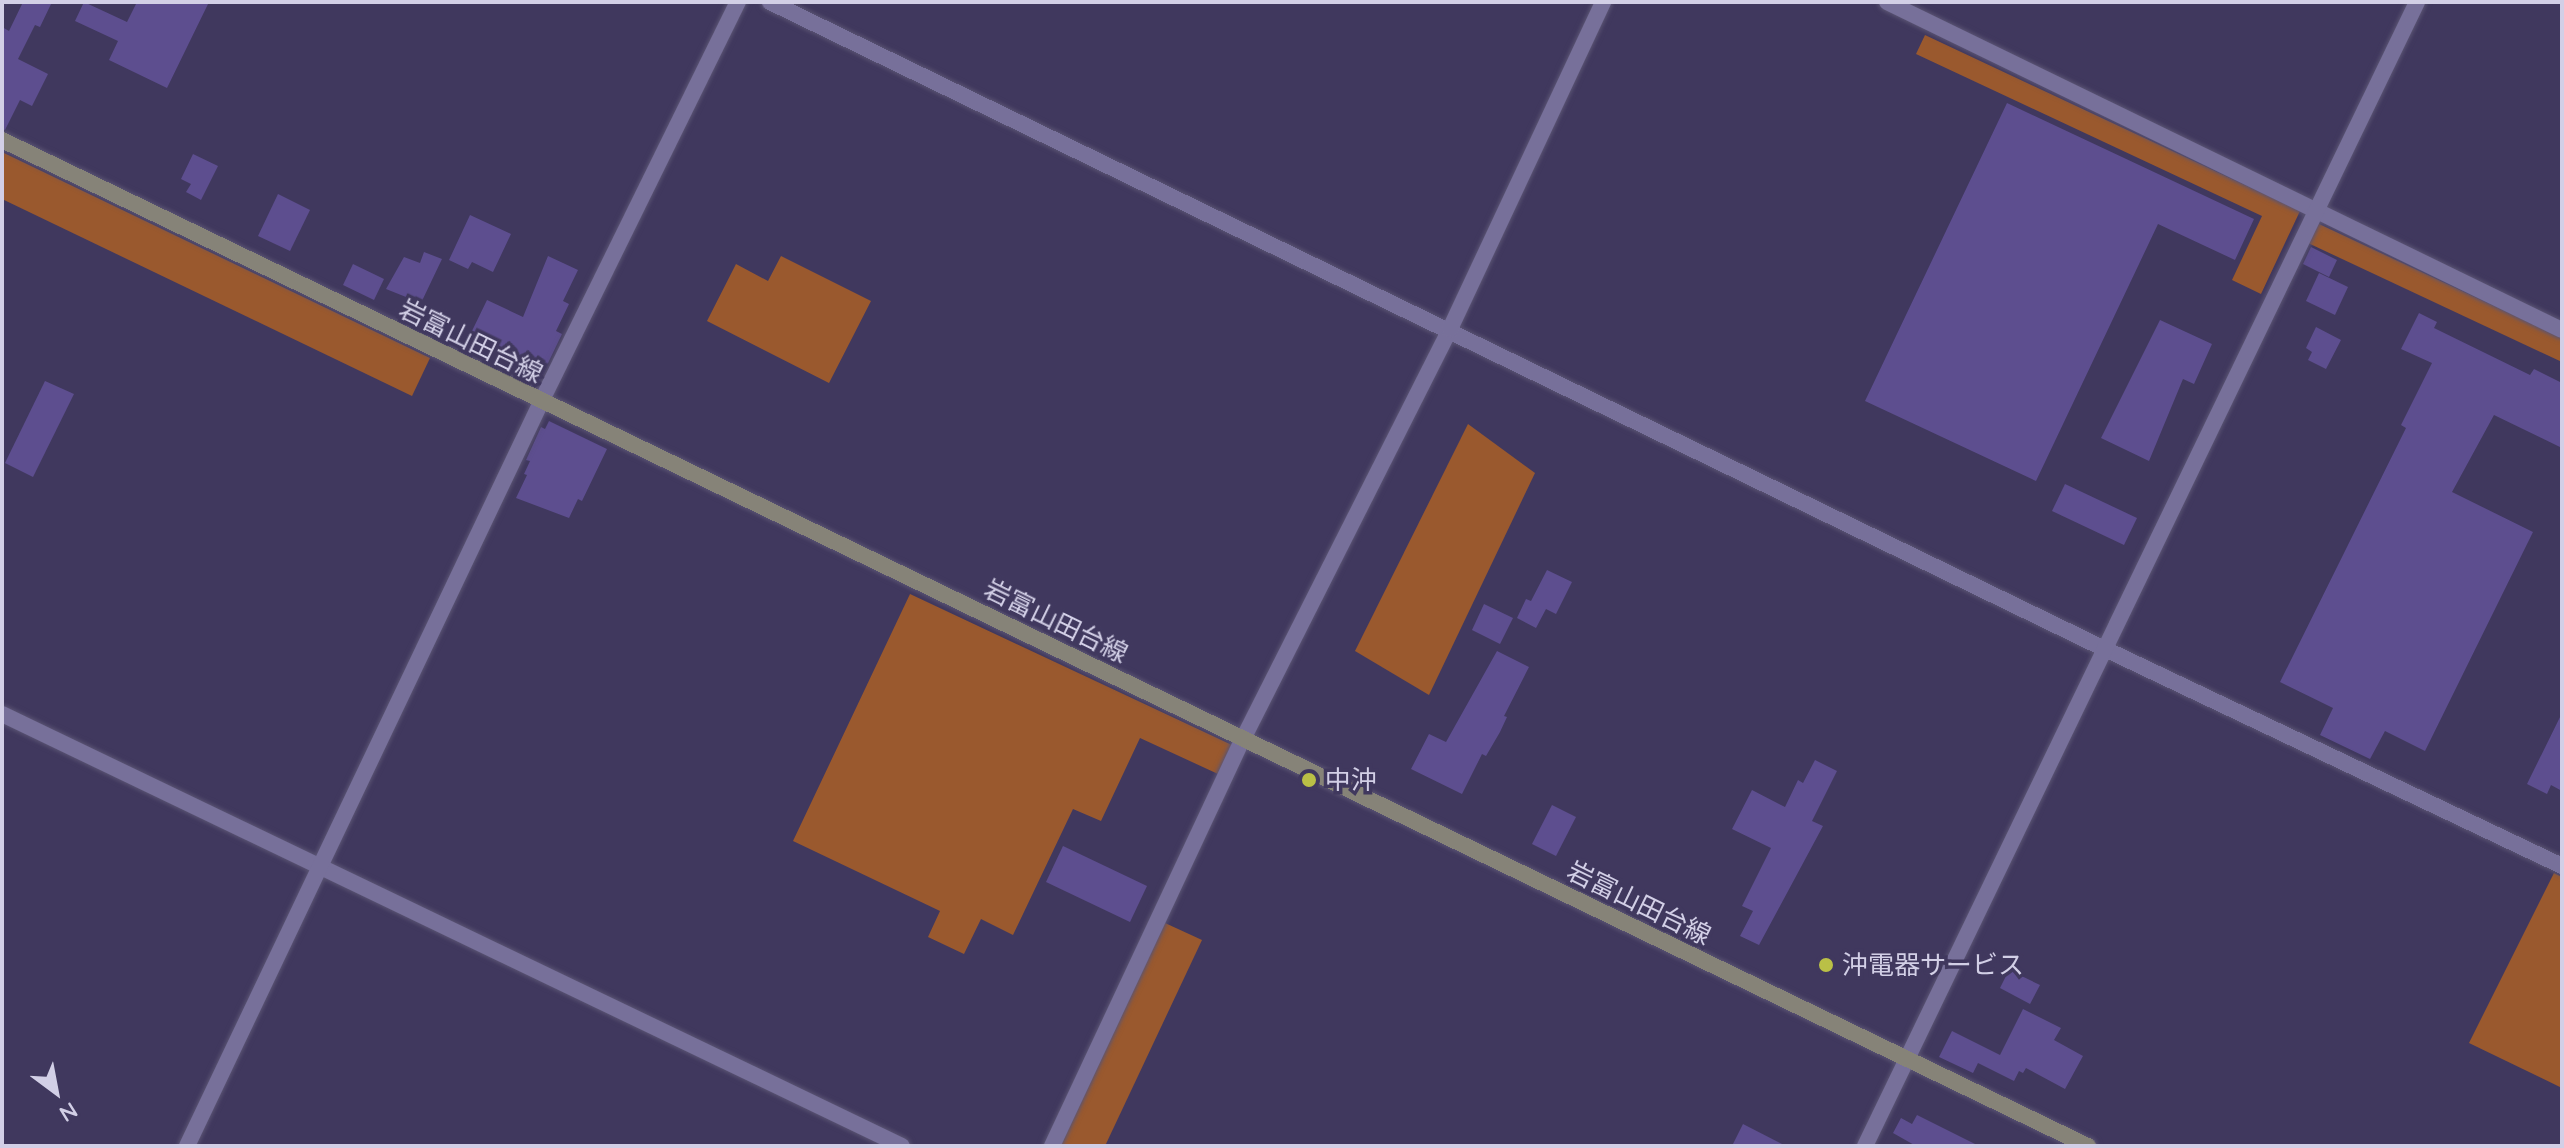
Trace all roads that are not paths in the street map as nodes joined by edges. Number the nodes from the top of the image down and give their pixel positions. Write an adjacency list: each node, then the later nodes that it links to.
1 (738, 2): 10 (street)
2 (770, 2): 8 (street)
3 (1603, 2): 8 (street)
4 (1887, 2): 7 (street)
5 (2417, 2): 7 (street)
6 (2, 140): 10 (main road, 岩富山田台線)
7 (2316, 212): 9 (street); 11 (street)
8 (1450, 329): 11 (street); 13 (street)
9 (2562, 330)
10 (541, 402): 13 (main road, 岩富山田台線); 15 (street)
11 (2105, 649): 14 (street); 16 (street)
12 (2, 714): 15 (street)
13 (1244, 737): 16 (main road, 岩富山田台線); 19 (street)
14 (2562, 866)
15 (319, 867): 17 (street); 18 (street)
16 (1907, 1059): 20 (street); 21 (main road, 岩富山田台線)
17 (187, 1146)
18 (902, 1146)
19 (1052, 1146)
20 (1865, 1146)
21 (2088, 1146)

